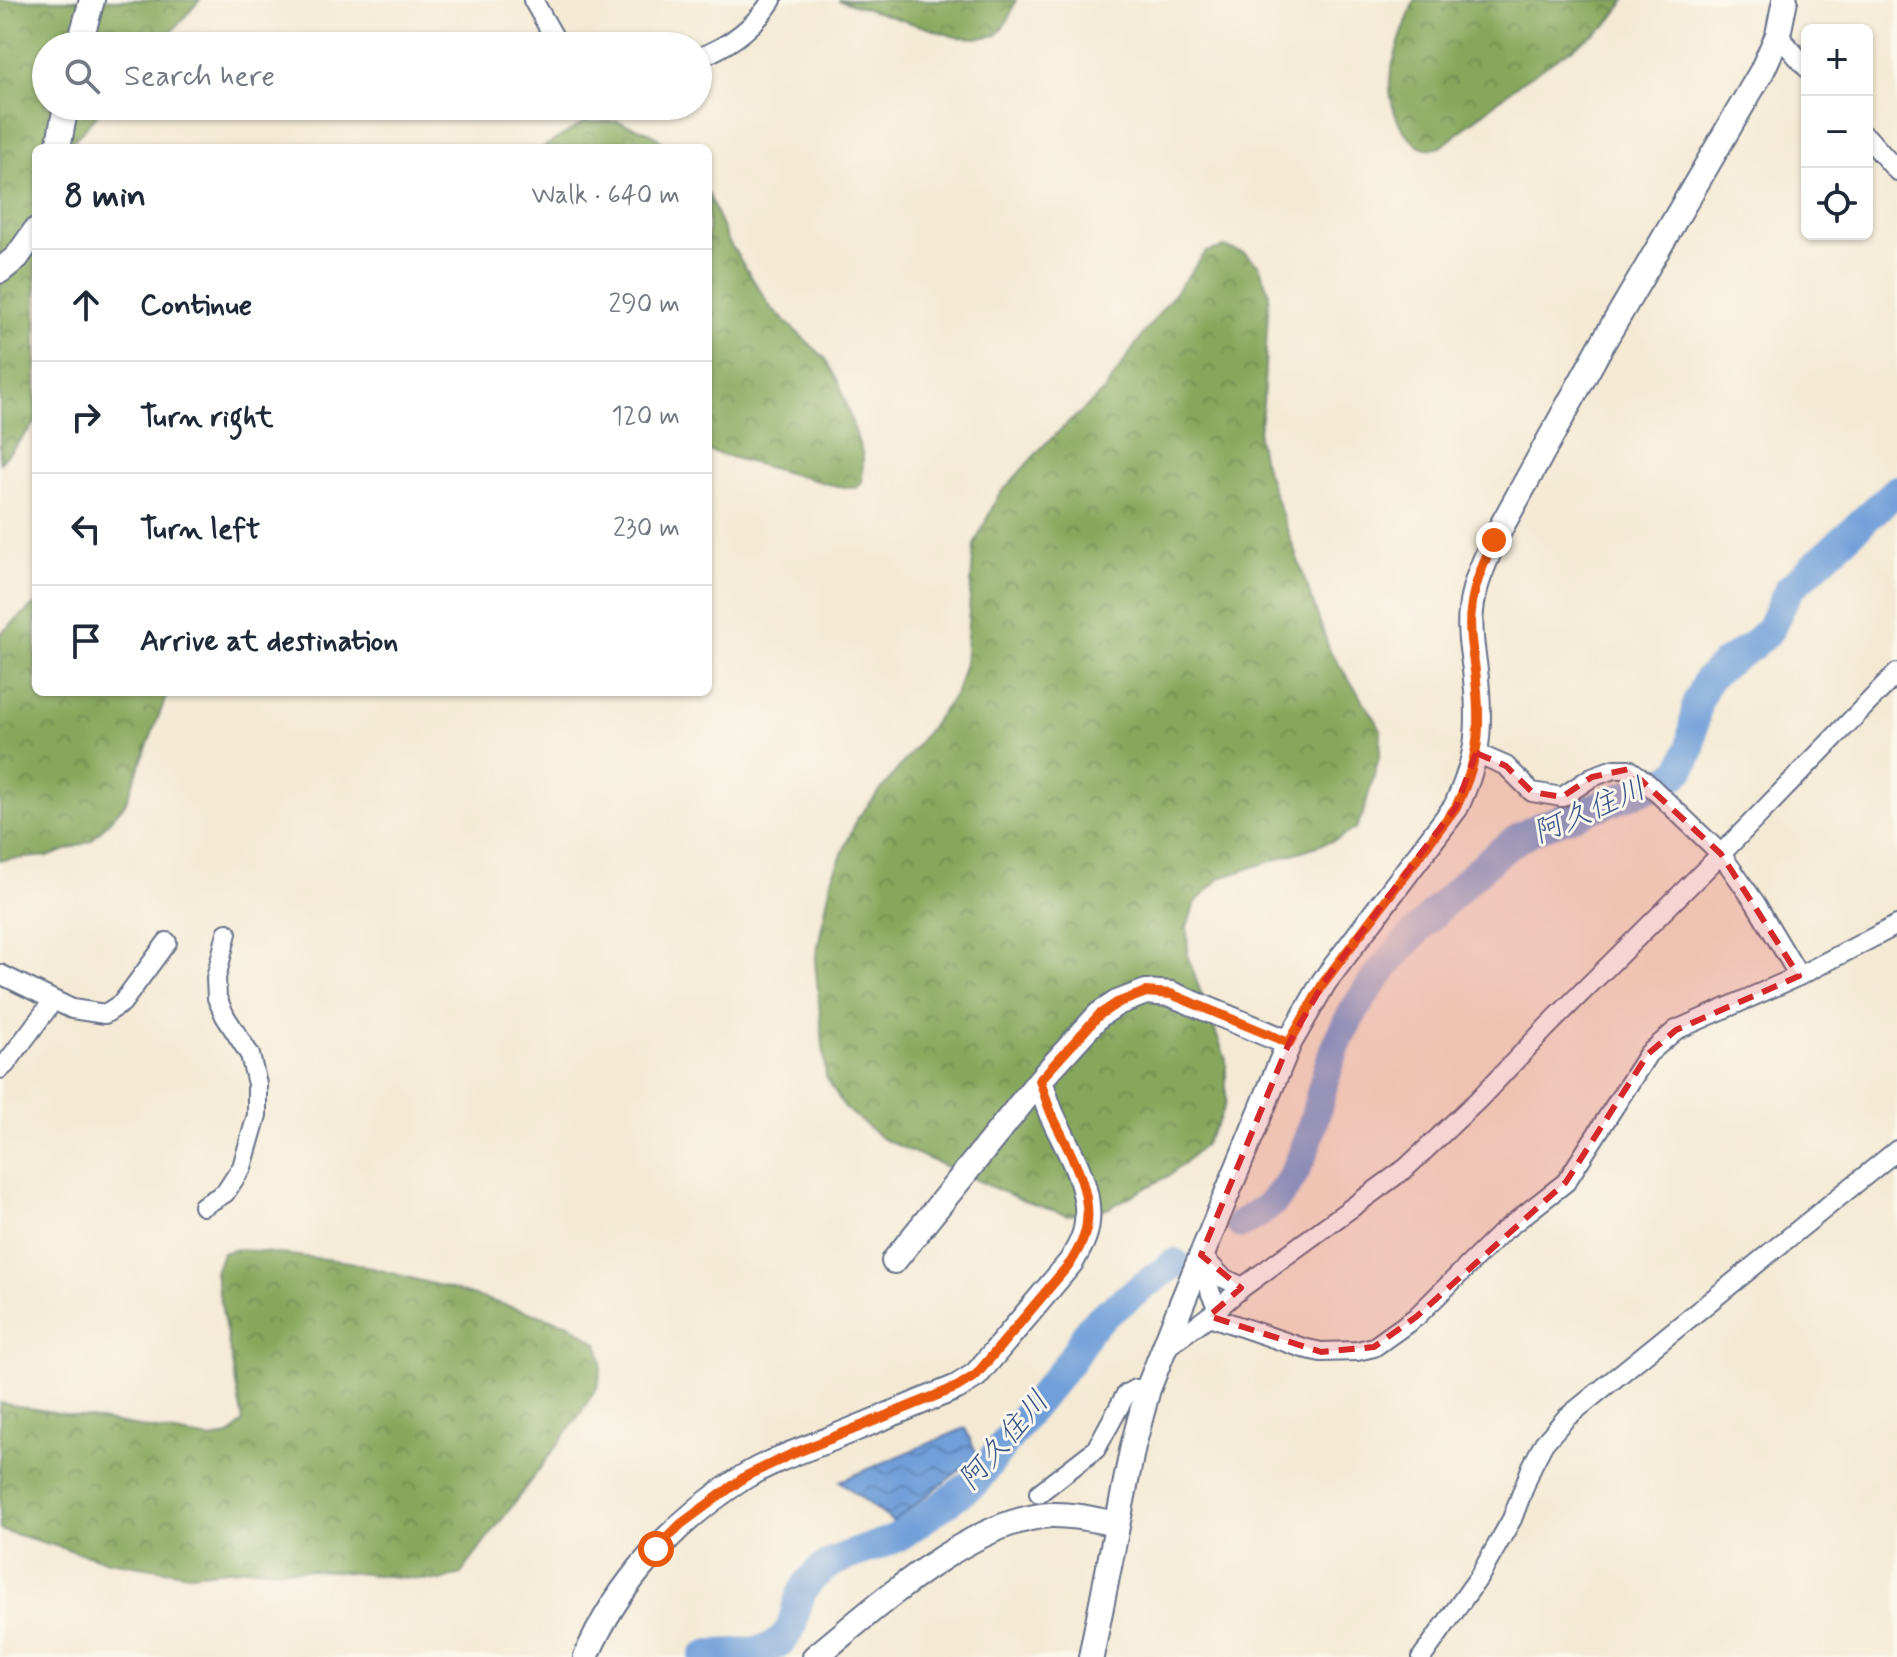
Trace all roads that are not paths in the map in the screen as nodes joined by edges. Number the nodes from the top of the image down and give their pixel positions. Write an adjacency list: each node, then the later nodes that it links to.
1 (92, 0): 5 (street)
2 (533, 0): 6 (street)
3 (772, 0): 8 (street)
4 (1785, 0): 7 (street)
5 (83, 32)
6 (551, 32)
7 (1778, 35): 9 (street); 17 (street)
8 (712, 51)
9 (1801, 61)
10 (63, 120): 11 (street)
11 (59, 144)
12 (1873, 144): 13 (street)
13 (1897, 171)
14 (32, 236): 15 (street)
15 (0, 271)
16 (1897, 673): 18 (street)
17 (1476, 753): 18 (street); 25 (street)
18 (1721, 854): 23 (street); 32 (street)
19 (1897, 925): 23 (street)
20 (227, 933): 29 (street)
21 (167, 942): 24 (street)
22 (0, 974): 24 (street)
23 (1799, 976): 33 (street)
24 (53, 1001): 26 (street)
25 (1289, 1043): 27 (street); 30 (street)
26 (0, 1069)
27 (1040, 1080): 31 (street); 38 (street)
28 (1897, 1150): 41 (street)
29 (203, 1206)
30 (1201, 1255): 32 (street); 33 (street); 34 (street)
31 (894, 1261)
32 (1243, 1287): 33 (street)
33 (1213, 1312): 34 (street)
34 (1164, 1349): 35 (street)
35 (1148, 1389): 36 (street); 37 (street)
36 (1039, 1493)
37 (1117, 1524): 39 (street); 40 (street)
38 (586, 1657)
39 (815, 1657)
40 (1091, 1657)
41 (1422, 1657)

